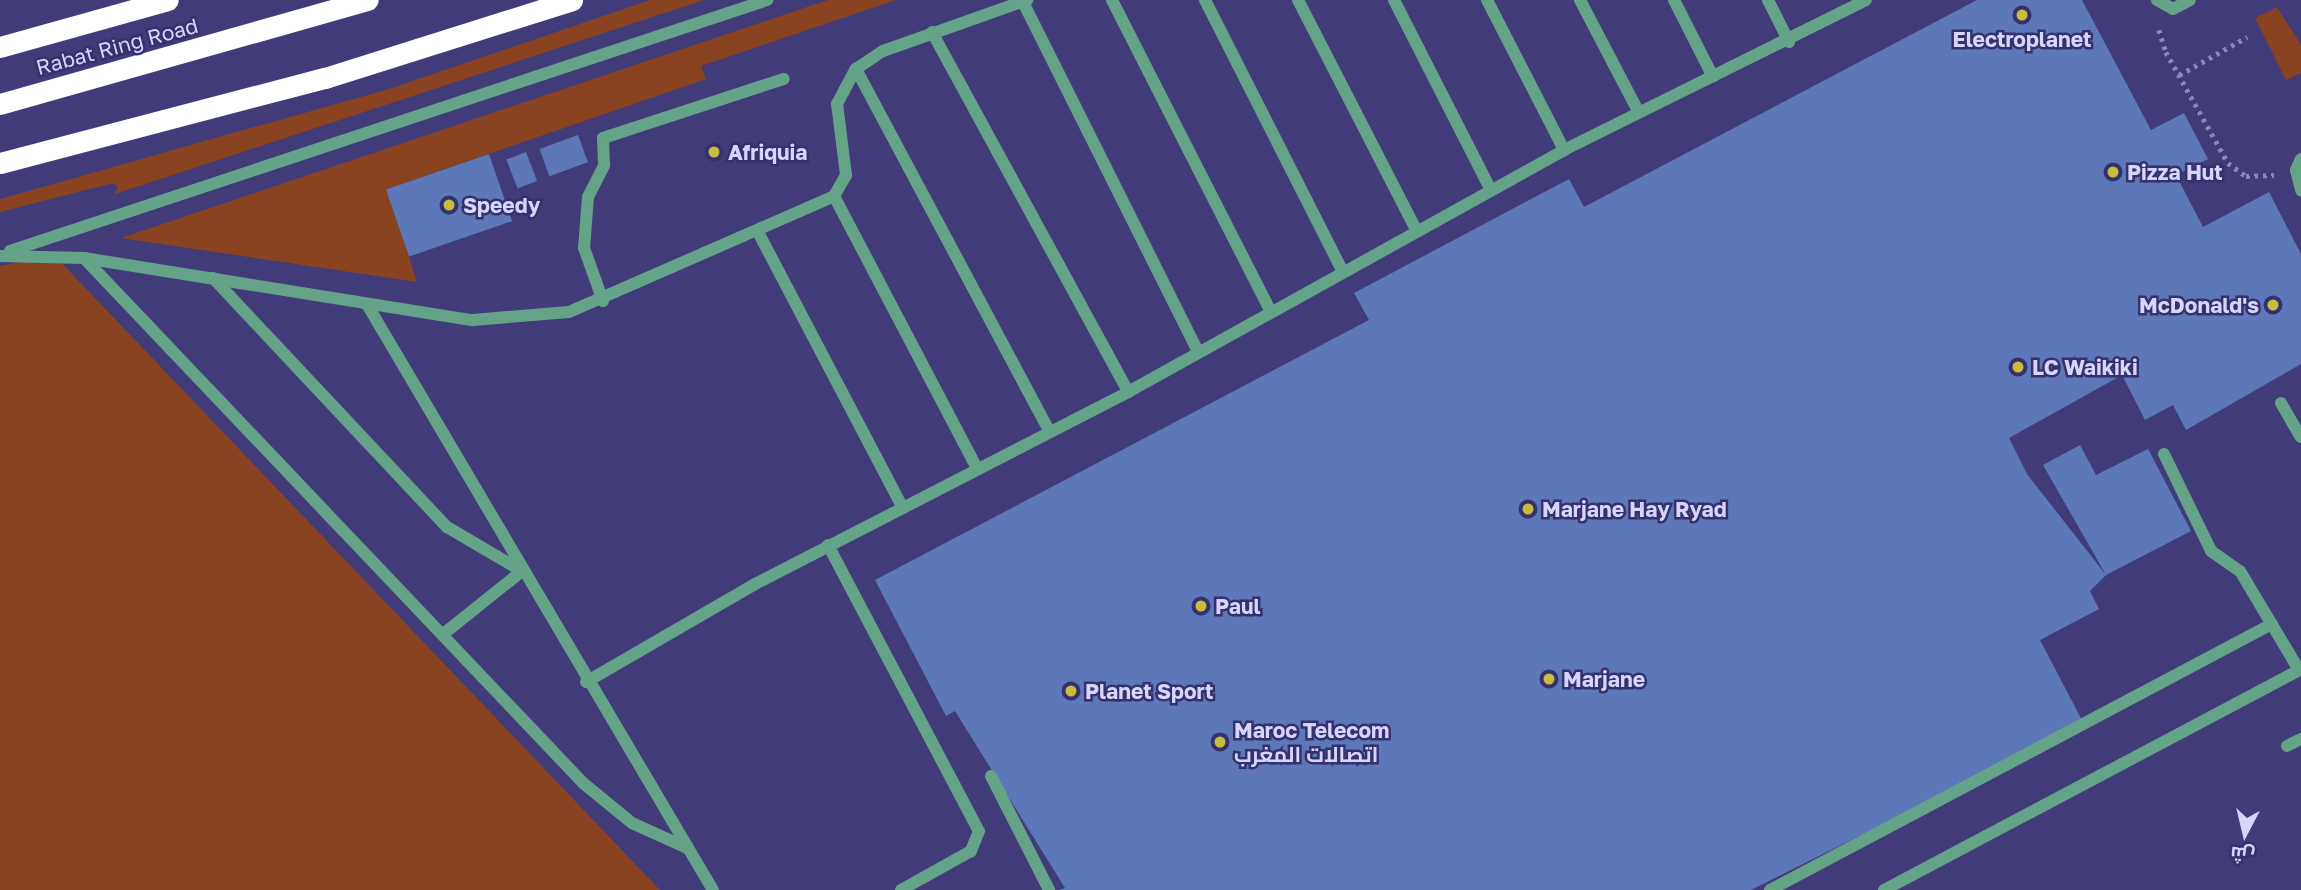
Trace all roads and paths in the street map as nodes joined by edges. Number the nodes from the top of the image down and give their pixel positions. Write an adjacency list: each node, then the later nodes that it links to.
1 (168, 0): 20 (highway, Rabat Ring Road)
2 (368, 0): 25 (highway, Rabat Ring Road)
3 (572, 0): 28 (highway)
4 (767, 0): 35 (lane)
5 (1112, 0): 41 (lane)
6 (1205, 0): 37 (lane)
7 (1298, 0): 33 (lane)
8 (1394, 0): 30 (lane)
9 (1487, 0): 27 (lane)
10 (1580, 0): 26 (lane)
11 (1674, 0): 23 (lane)
12 (1768, 0): 19 (lane)
13 (1865, 0): 19 (lane)
14 (2190, 0): 16 (lane)
15 (1023, 1): 17 (lane); 42 (lane)
16 (2159, 2): 22 (path)
17 (933, 32): 21 (lane); 43 (lane)
18 (2247, 37): 22 (path)
19 (1789, 41): 23 (lane)
20 (0, 47)
21 (856, 69): 32 (lane); 45 (lane)
22 (2179, 75): 29 (path)
23 (1713, 77): 26 (lane)
24 (784, 79): 39 (lane)
25 (0, 104)
26 (1639, 113): 27 (lane)
27 (1564, 150): 30 (lane)
28 (0, 163)
29 (2298, 165): 31 (lane)
30 (1491, 190): 33 (lane)
31 (2301, 190)
32 (834, 196): 34 (lane); 48 (lane)
33 (1416, 230): 37 (lane)
34 (758, 232): 39 (lane); 49 (lane)
35 (0, 255): 36 (lane)
36 (84, 258): 38 (lane); 53 (lane)
37 (1342, 271): 41 (lane)
38 (213, 278): 40 (lane); 51 (lane)
39 (603, 301): 40 (lane)
40 (368, 306): 51 (lane)
41 (1269, 310): 42 (lane)
42 (1197, 350): 43 (lane)
43 (1128, 392): 45 (lane)
44 (2281, 403): 46 (lane)
45 (1049, 430): 48 (lane)
46 (2301, 437)
47 (2164, 454): 52 (lane)
48 (977, 468): 49 (lane)
49 (902, 506): 50 (lane)
50 (828, 545): 55 (lane); 60 (lane)
51 (522, 571): 53 (lane); 55 (lane)
52 (2272, 624): 54 (lane); 63 (lane)
53 (442, 635): 59 (lane)
54 (2300, 670): 64 (lane)
55 (586, 682): 59 (lane)
56 (2301, 739): 57 (lane)
57 (2287, 746)
58 (991, 776): 62 (lane)
59 (687, 848): 61 (lane)
60 (904, 888)
61 (713, 890)
62 (1049, 890)
63 (1770, 890)
64 (1884, 890)

